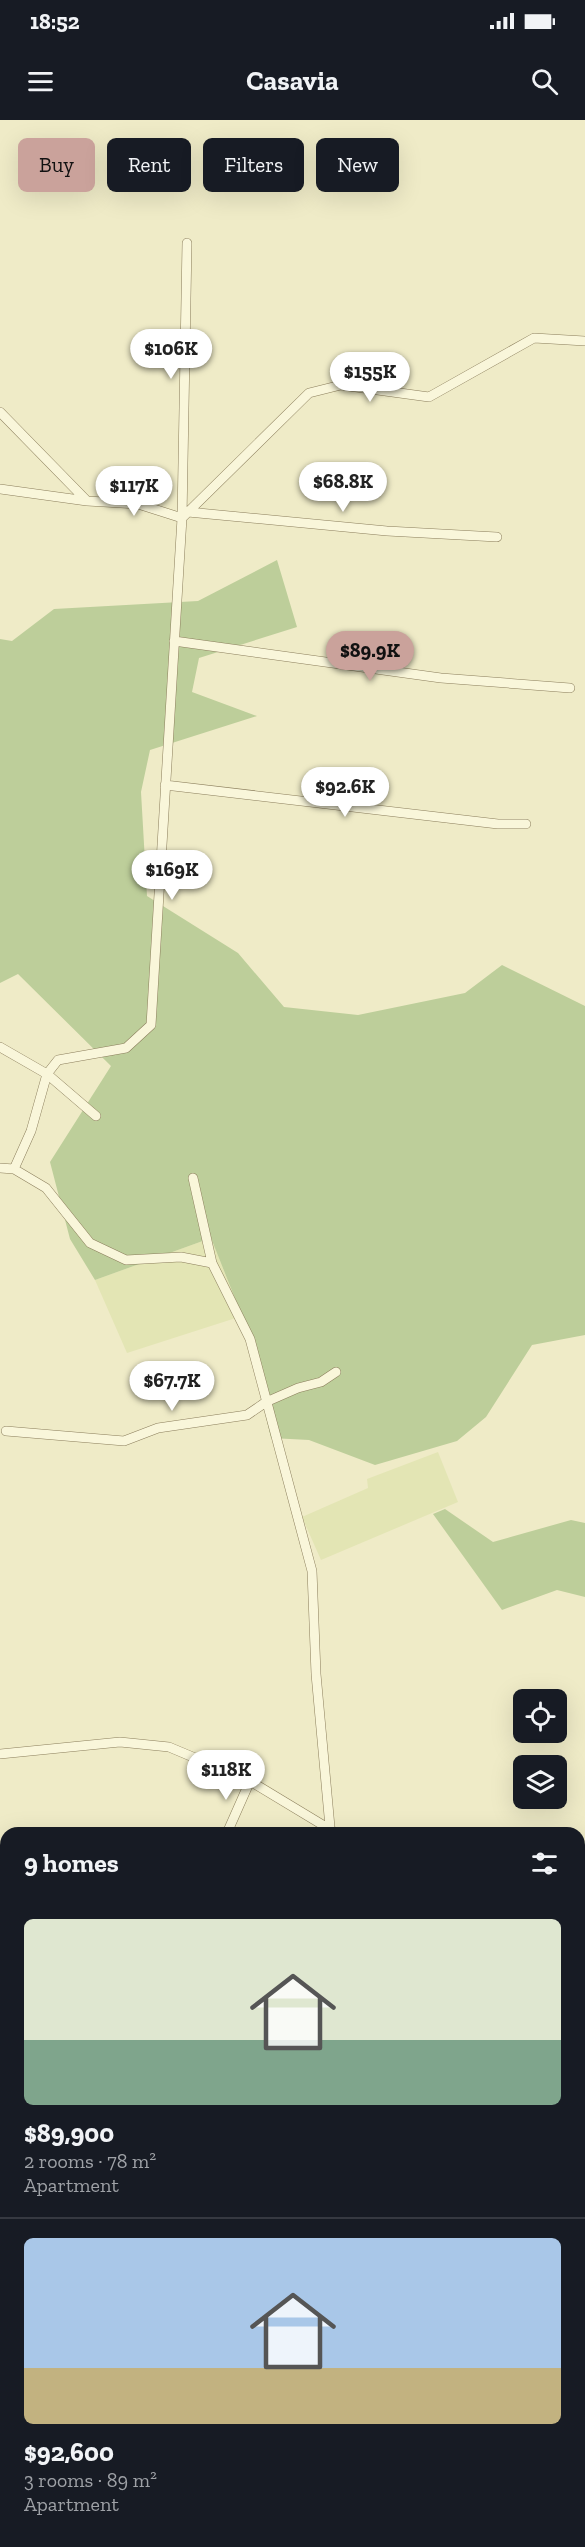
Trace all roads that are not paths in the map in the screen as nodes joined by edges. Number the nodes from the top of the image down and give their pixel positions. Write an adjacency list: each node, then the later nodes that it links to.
1 (187, 243): 6 (street)
2 (585, 341): 6 (street)
3 (0, 412): 5 (street)
4 (0, 489): 5 (street)
5 (87, 501): 6 (street)
6 (185, 515): 7 (street); 8 (street)
7 (497, 537)
8 (174, 641): 9 (street); 10 (street)
9 (570, 688)
10 (165, 785): 11 (street); 13 (street)
11 (526, 824)
12 (0, 1047): 13 (street)
13 (47, 1074): 14 (street); 16 (street)
14 (96, 1116)
15 (0, 1168): 16 (street)
16 (14, 1169): 18 (street)
17 (193, 1178): 18 (street)
18 (212, 1263): 20 (street)
19 (336, 1372): 20 (street)
20 (266, 1402): 21 (street); 26 (street)
21 (6, 1431)
22 (0, 1754): 23 (street)
23 (250, 1781): 24 (street); 25 (street)
24 (230, 1827)
25 (328, 1827)
26 (333, 1827)

